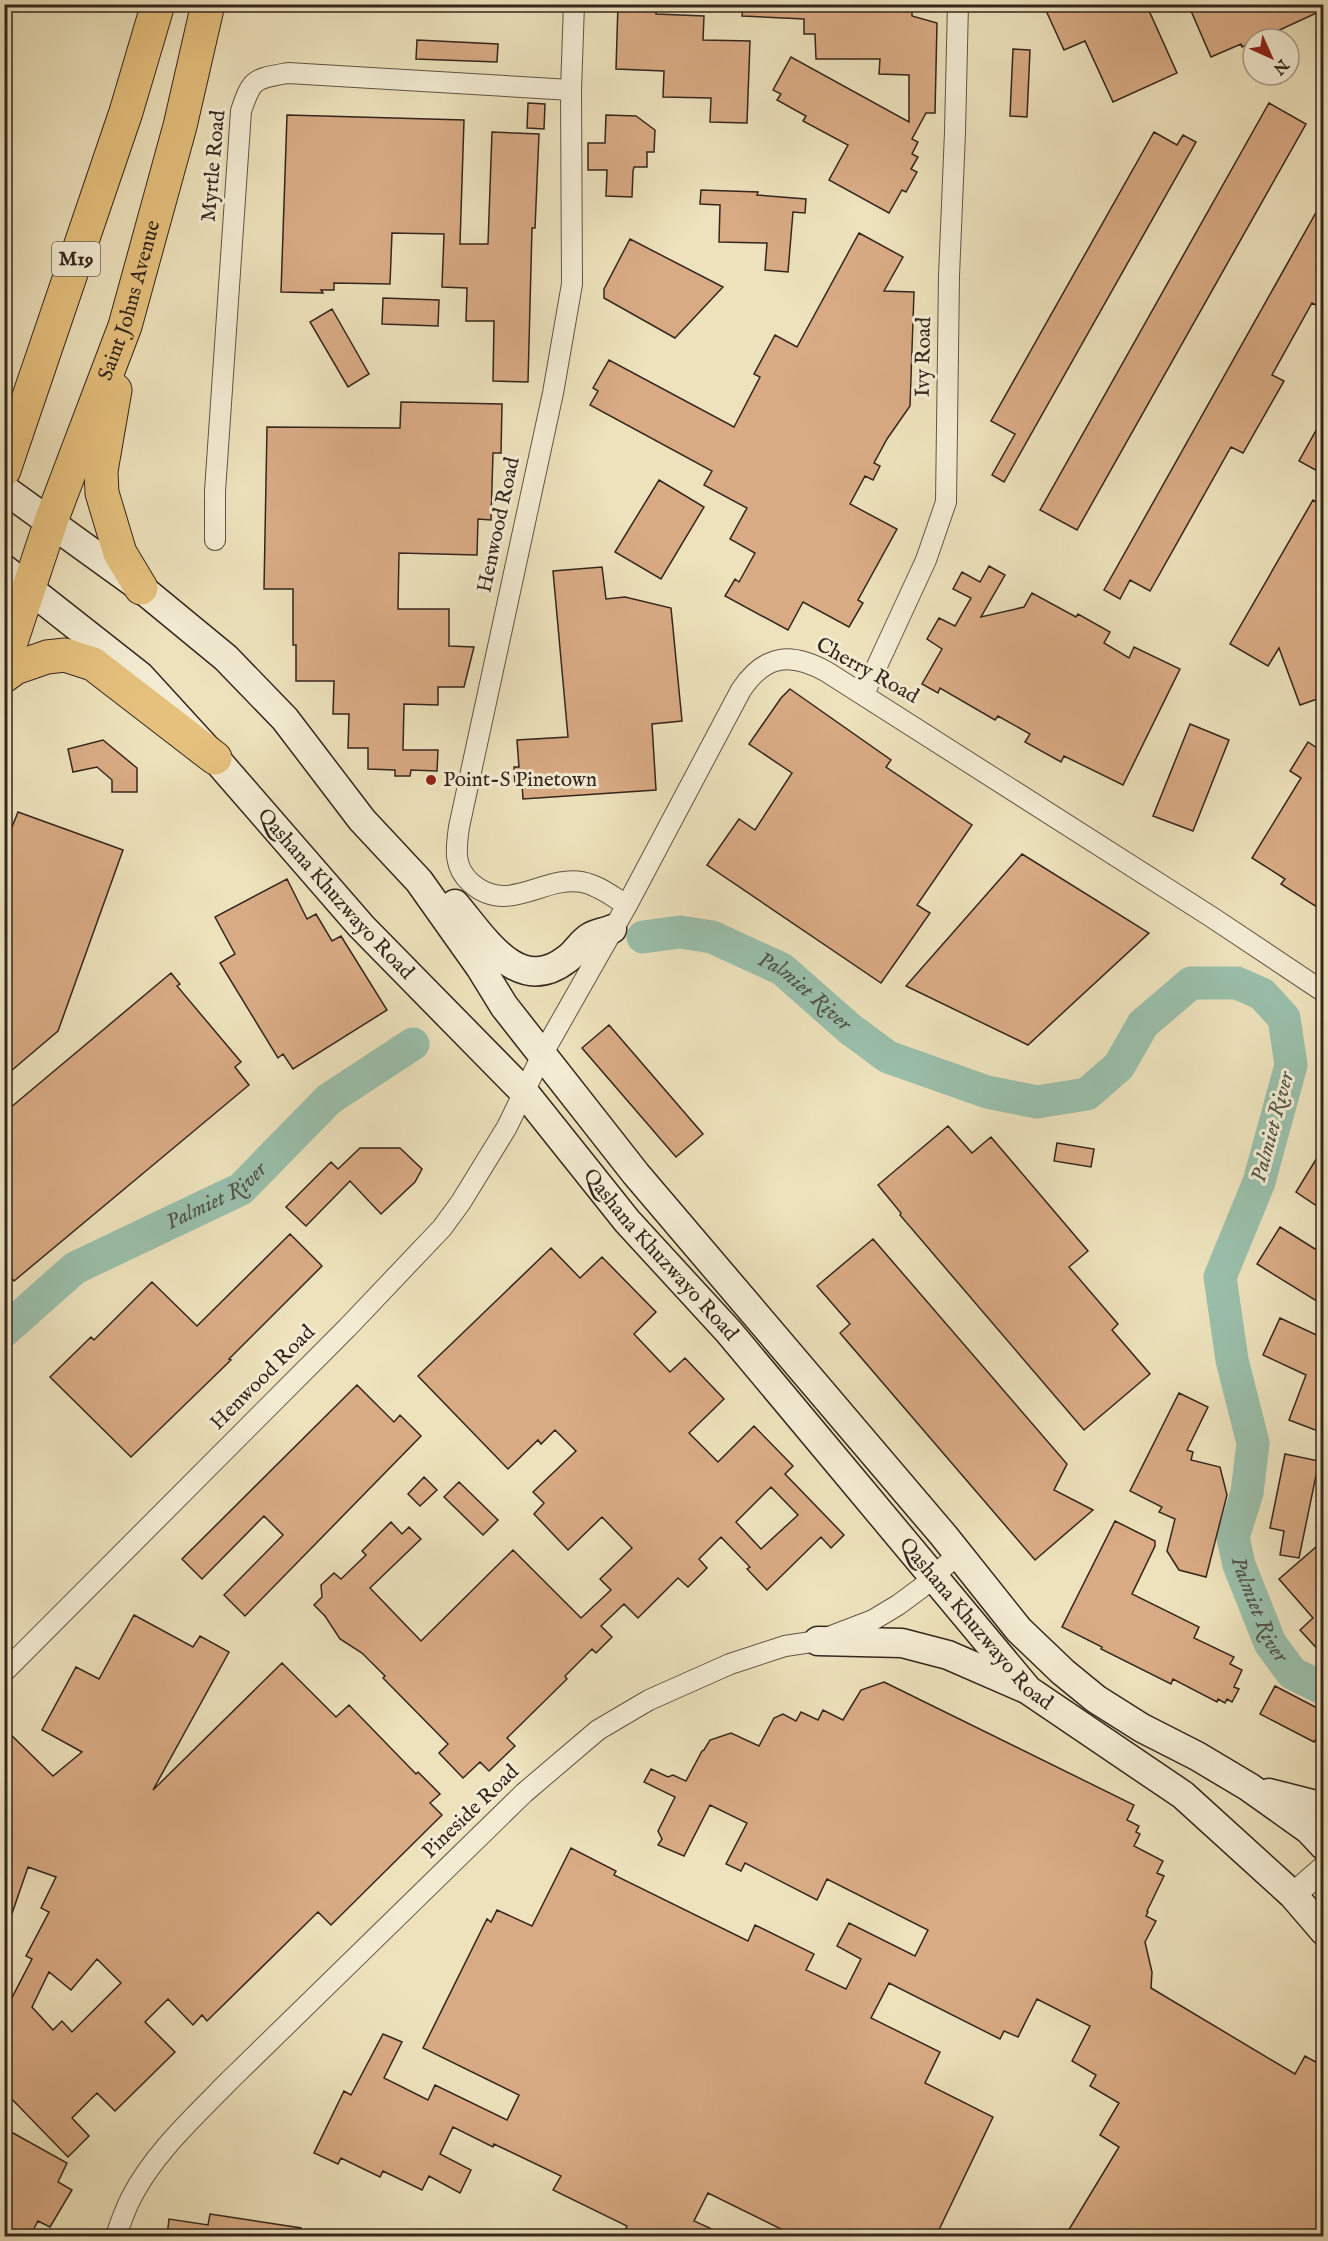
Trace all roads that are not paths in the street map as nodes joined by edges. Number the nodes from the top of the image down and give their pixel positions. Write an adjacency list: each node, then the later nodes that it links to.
1 (158, 4): 7 (highway, M19)
2 (208, 4): 6 (highway, Saint Johns Avenue)
3 (574, 4): 5 (street, Henwood Road)
4 (957, 4): 15 (street, Ivy Road)
5 (571, 90): 10 (street, Myrtle Road); 18 (street, Henwood Road)
6 (125, 326): 9 (highway, Saint Johns Avenue); 12 (highway)
7 (4, 470)
8 (4, 489): 9 (main road, Qashana Khuzwayo Road)
9 (51, 521): 11 (highway, Saint Johns Avenue); 12 (main road, Qashana Khuzwayo Road)
10 (215, 540)
11 (17, 579): 13 (highway, Saint Johns Avenue); 16 (main road, Qashana Khuzwayo Road)
12 (141, 588): 17 (main road, Qashana Khuzwayo Road)
13 (4, 663)
14 (4, 676): 16 (highway)
15 (864, 694): 18 (street, Cherry Road); 20 (street, Cherry Road)
16 (215, 758): 22 (main road, Qashana Khuzwayo Road)
17 (419, 881): 19 (main road); 21 (main road, Qashana Khuzwayo Road)
18 (627, 905): 19 (street, Cherry Road)
19 (612, 929): 21 (street, Cherry Road)
20 (1323, 992)
21 (543, 1053): 22 (street, Cherry Road); 23 (main road, Qashana Khuzwayo Road)
22 (524, 1092): 24 (main road, Qashana Khuzwayo Road); 26 (street, Henwood Road)
23 (958, 1554): 24 (street, Pineside Road); 28 (main road, Qashana Khuzwayo Road)
24 (934, 1576): 25 (street, Pineside Road); 27 (main road, Qashana Khuzwayo Road)
25 (818, 1641): 27 (main road); 34 (street, Pineside Road)
26 (4, 1672)
27 (1029, 1690): 32 (main road, Qashana Khuzwayo Road)
28 (1249, 1787): 29 (main road); 30 (main road, Qashana Khuzwayo Road)
29 (1323, 1808)
30 (1323, 1846)
31 (1323, 1868): 32 (street)
32 (1293, 1894): 33 (main road, Qashana Khuzwayo Road)
33 (1323, 1931)
34 (116, 2236)

